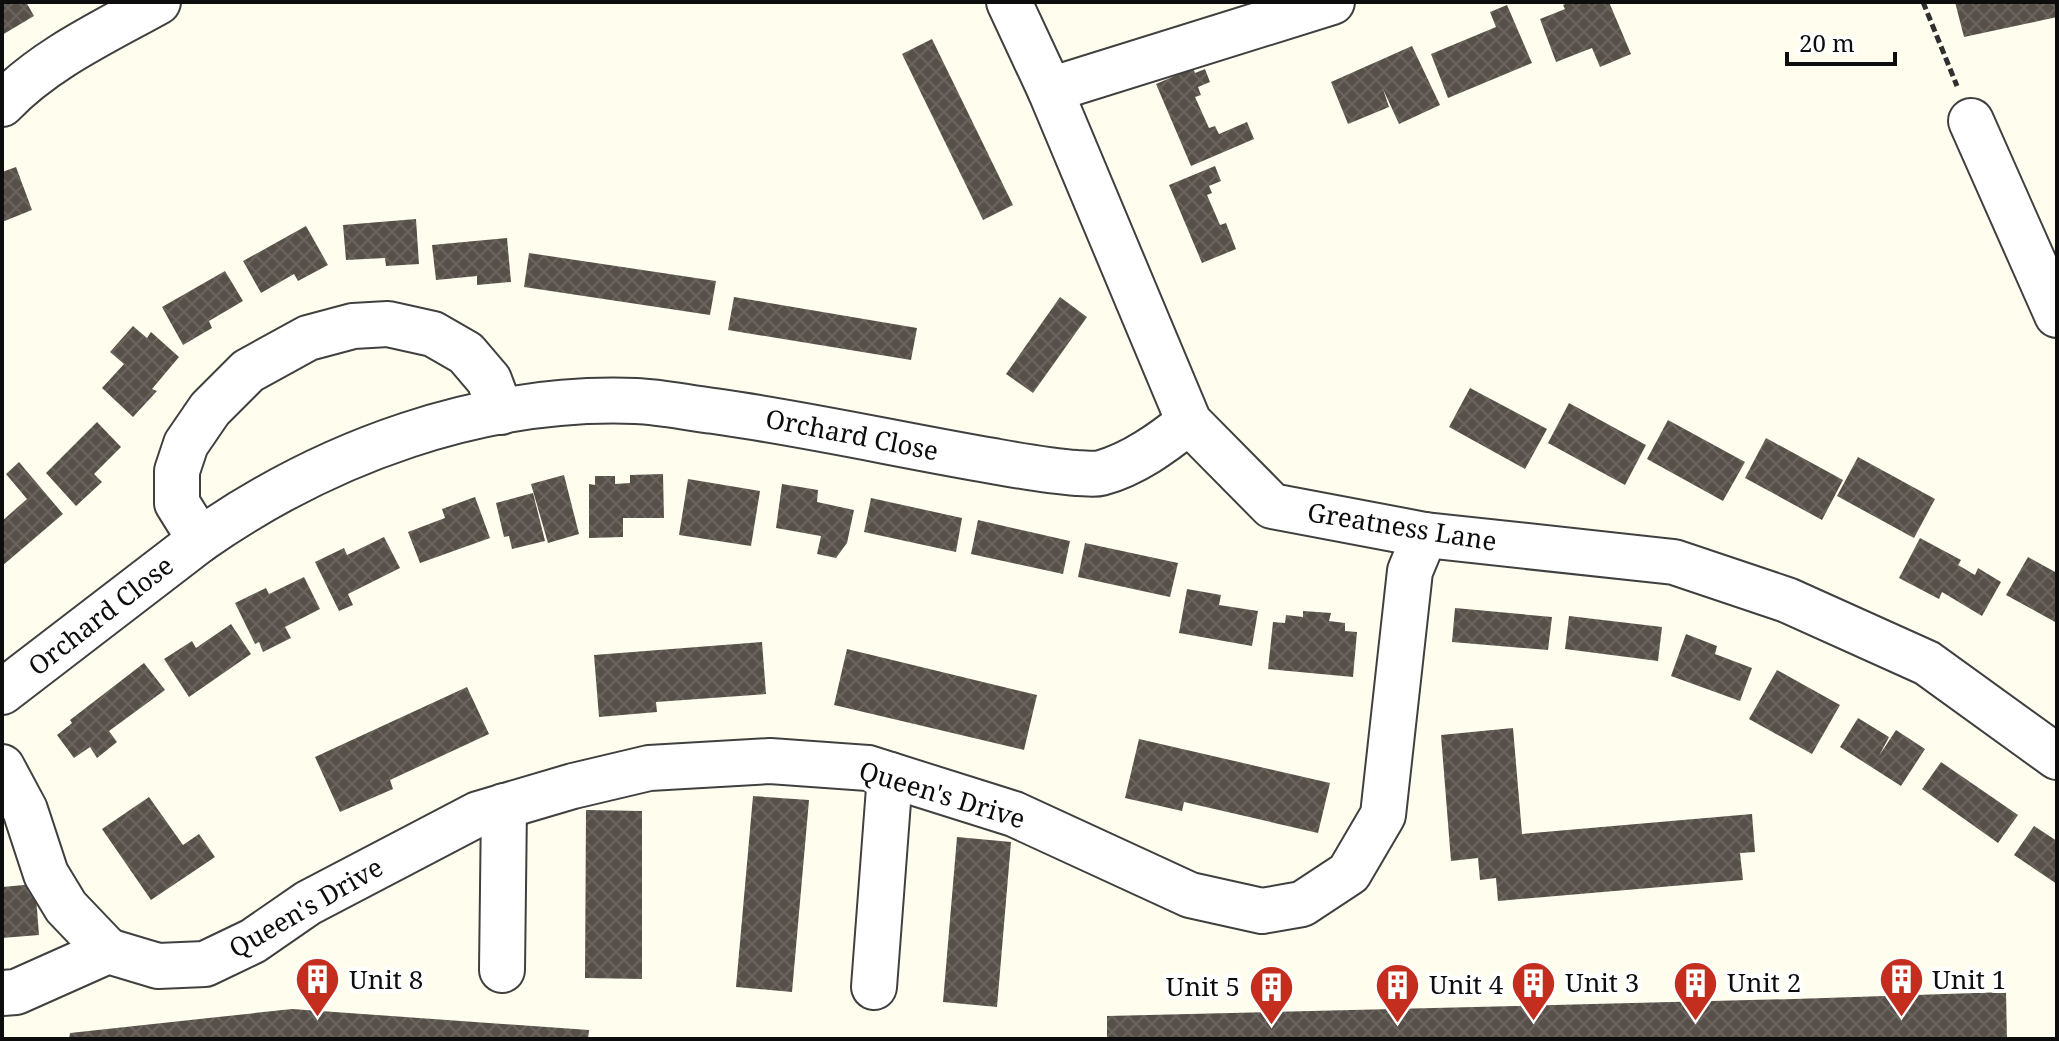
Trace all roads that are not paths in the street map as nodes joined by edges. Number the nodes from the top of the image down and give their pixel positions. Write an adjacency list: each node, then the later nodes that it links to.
1 (158, 2): 5 (street)
2 (1009, 2): 4 (street, Greatness Lane)
3 (1332, 2): 4 (street)
4 (1050, 90): 9 (street, Greatness Lane)
5 (2, 104)
6 (1971, 121): 7 (street)
7 (2057, 315)
8 (501, 412): 9 (street, Orchard Close); 11 (street, Orchard Close); 11 (street, Orchard Close)
9 (1189, 422): 10 (street, Greatness Lane)
10 (1425, 535): 13 (street, Greatness Lane); 15 (street, Queen's Drive)
11 (200, 540): 12 (street, Orchard Close)
12 (2, 692)
13 (2057, 757)
14 (2, 767): 17 (street, Queen's Drive)
15 (890, 775): 16 (street, Queen's Drive); 19 (street)
16 (504, 806): 17 (street, Queen's Drive); 18 (street)
17 (108, 951): 20 (street)
18 (502, 970)
19 (874, 987)
20 (2, 993)

